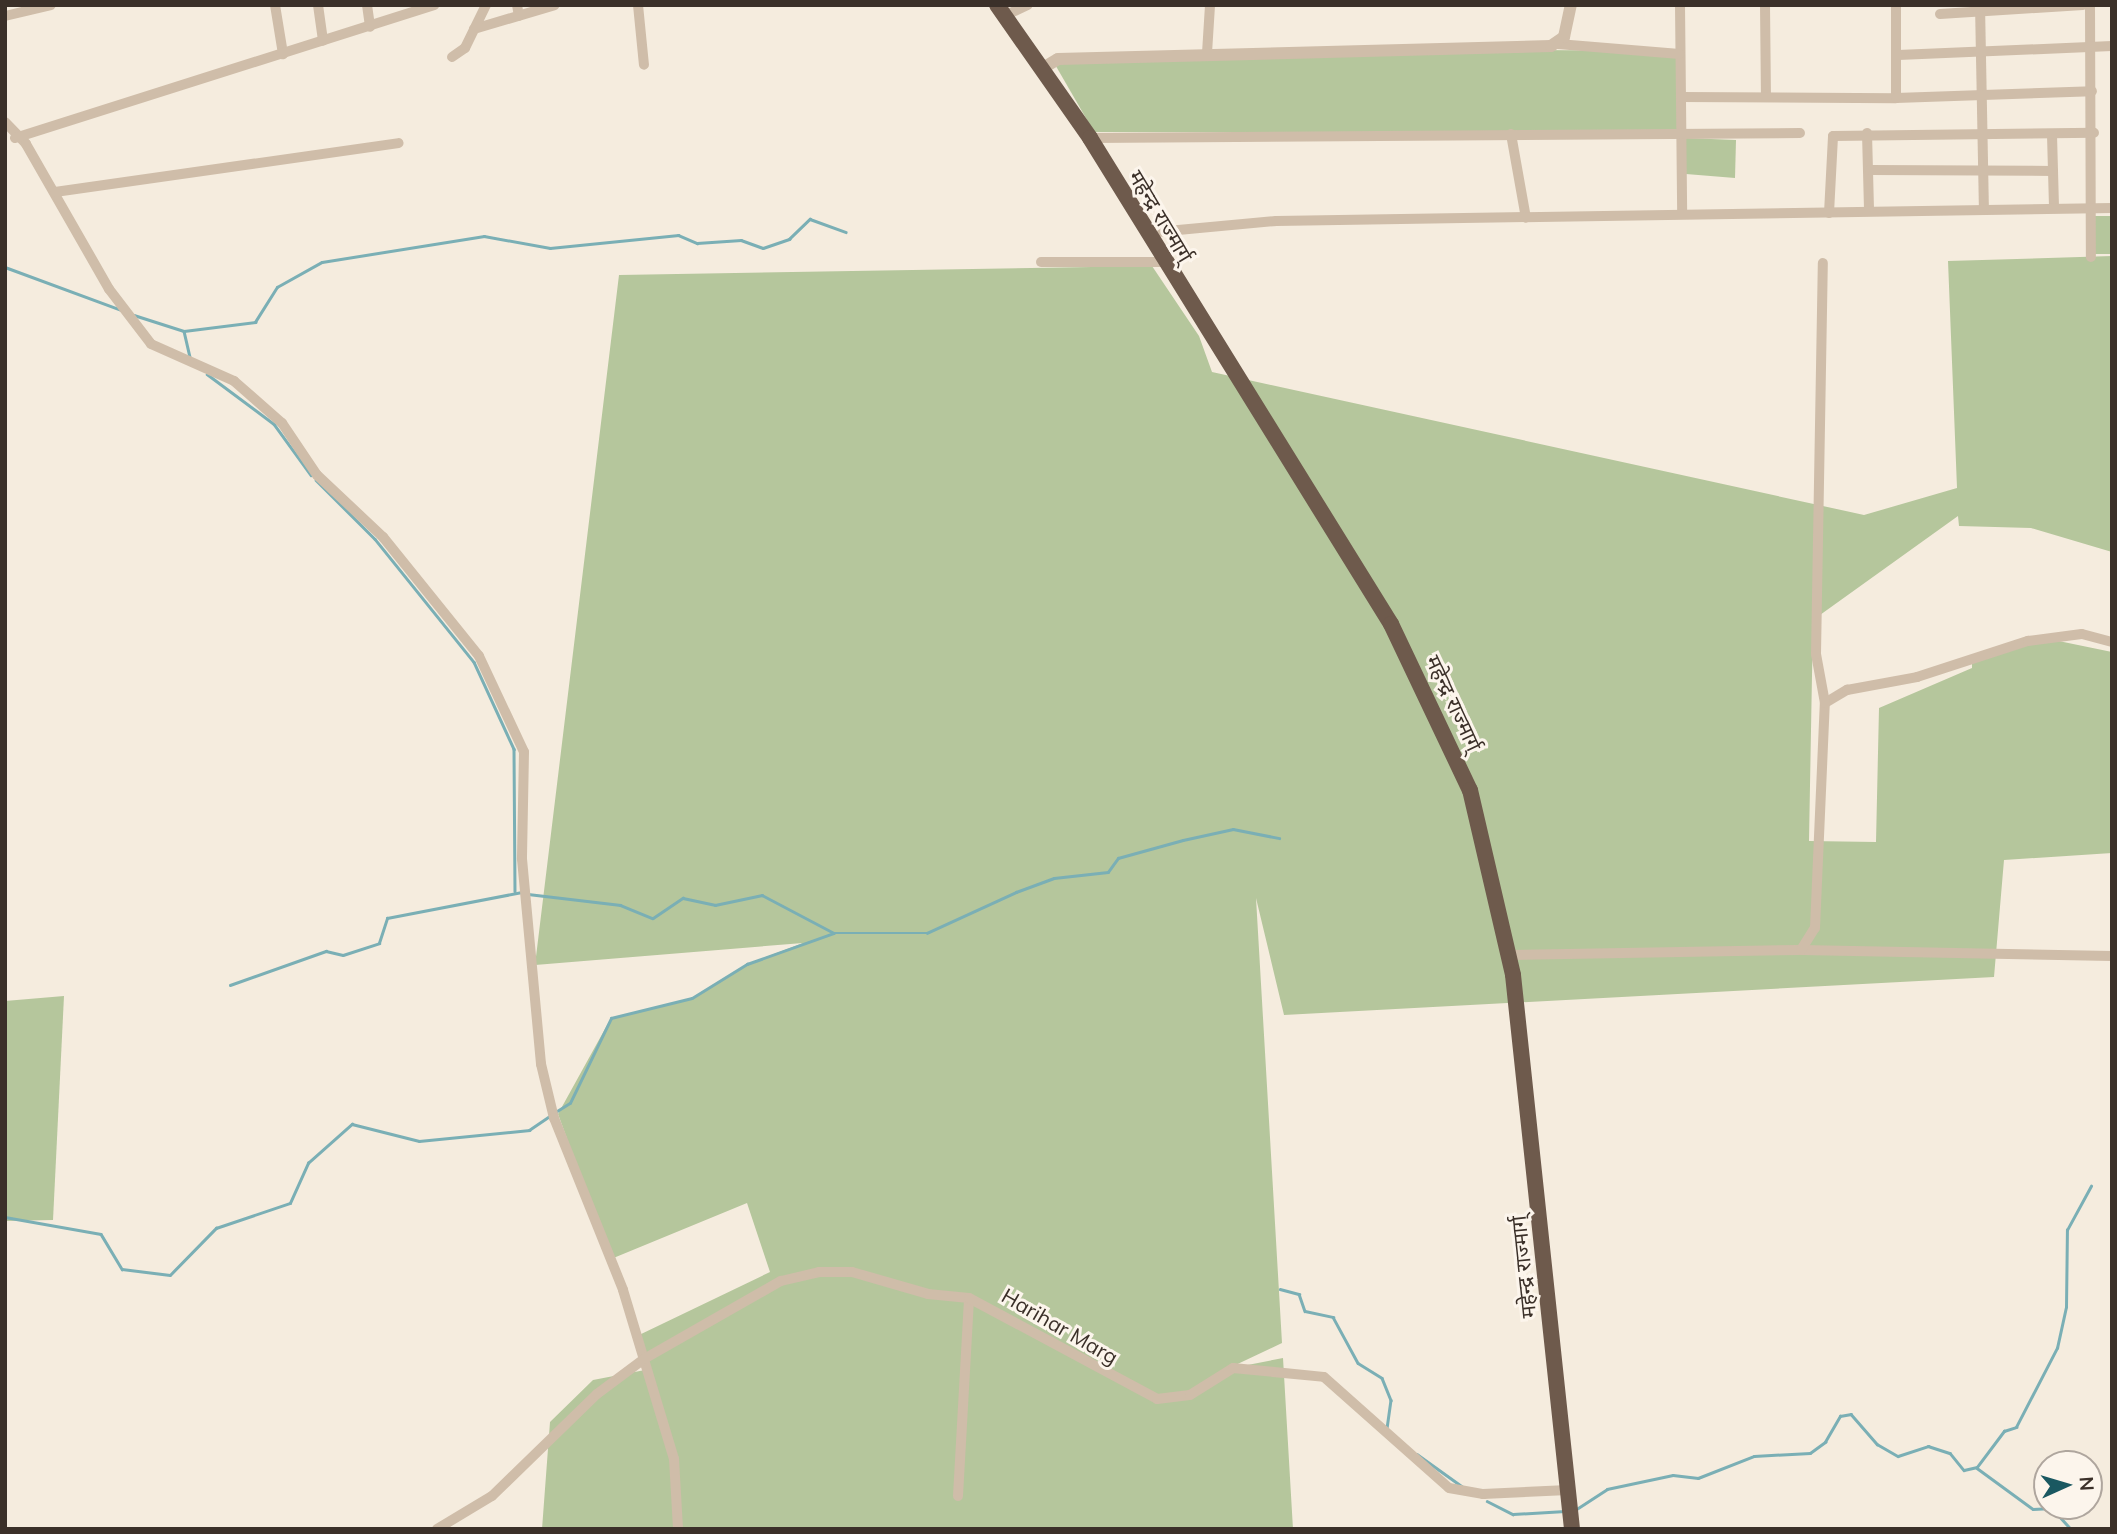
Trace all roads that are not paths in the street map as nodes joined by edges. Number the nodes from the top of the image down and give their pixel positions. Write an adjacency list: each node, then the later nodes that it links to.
1 (51, 5): 21 (street)
2 (275, 5): 29 (street)
3 (318, 5): 24 (street)
4 (367, 5): 22 (street)
5 (432, 5): 22 (street)
6 (486, 5): 23 (street)
7 (555, 5): 19 (street)
8 (638, 5): 34 (street)
9 (1028, 5): 18 (street)
10 (1210, 5): 28 (street)
11 (1571, 5): 25 (street)
12 (1680, 5): 30 (street)
13 (1765, 5): 37 (street)
14 (1896, 5): 32 (street)
15 (2082, 5): 17 (street)
16 (2090, 5): 27 (street)
17 (1980, 8): 20 (street); 31 (street)
18 (1000, 10): 35 (highway, महेन्द्र राज्मार्ग्)
19 (518, 11): 23 (street)
20 (1940, 13)
21 (5, 16)
22 (370, 27): 24 (street)
23 (474, 29): 33 (street)
24 (323, 41): 29 (street)
25 (1558, 44): 28 (street); 30 (street)
26 (2112, 46): 27 (street)
27 (2092, 48): 31 (street); 36 (street)
28 (1207, 53): 35 (street)
29 (283, 54): 49 (street)
30 (1680, 54): 39 (street)
31 (1979, 54): 32 (street); 38 (street)
32 (1898, 55): 40 (street)
33 (452, 57)
34 (643, 65)
35 (1043, 68): 50 (highway, महेन्द्र राज्मार्ग्)
36 (2092, 90): 38 (street); 45 (street)
37 (1766, 94): 39 (street); 40 (street)
38 (1978, 94): 40 (street); 44 (street)
39 (1681, 97): 48 (street)
40 (1896, 98)
41 (5, 122): 49 (street)
42 (1800, 133): 48 (street)
43 (1867, 133): 44 (street); 52 (street); 62 (street)
44 (1980, 133): 47 (street); 53 (street)
45 (2094, 133): 47 (street); 59 (street)
46 (1511, 134): 48 (street); 50 (street); 63 (street)
47 (2052, 135): 54 (street)
48 (1679, 136): 61 (street)
49 (15, 138): 55 (street)
50 (1090, 138): 64 (highway, महेन्द्र राज्मार्ग्)
51 (399, 143): 55 (street)
52 (1870, 170): 53 (street); 60 (street)
53 (1982, 171): 54 (street); 57 (street)
54 (2053, 172): 56 (street)
55 (55, 192): 75 (street)
56 (2054, 207): 57 (street); 59 (street)
57 (1984, 208): 60 (street)
58 (2112, 208): 59 (street)
59 (2091, 209): 65 (street)
60 (1869, 210): 62 (street)
61 (1682, 212): 62 (street); 63 (street)
62 (1829, 213)
63 (1526, 218): 64 (street)
64 (1146, 233): 67 (highway, महेन्द्र राज्मार्ग्)
65 (2091, 257)
66 (1041, 262): 67 (street)
67 (1163, 262): 72 (highway, महेन्द्र राज्मार्ग्)
68 (1823, 263): 70 (street)
69 (2112, 642): 70 (street)
70 (1825, 703): 71 (street)
71 (1801, 950): 72 (street); 73 (street)
72 (1509, 955): 76 (highway, महेन्द्र राज्मार्ग्)
73 (2112, 956)
74 (969, 1297): 75 (street, Harihar Marg); 76 (street, Harihar Marg); 77 (street)
75 (644, 1359): 78 (street, Harihar Marg); 79 (street)
76 (1568, 1490): 80 (highway, महेन्द्र राज्मार्ग्)
77 (958, 1496)
78 (437, 1529)
79 (678, 1529)
80 (1572, 1529)

